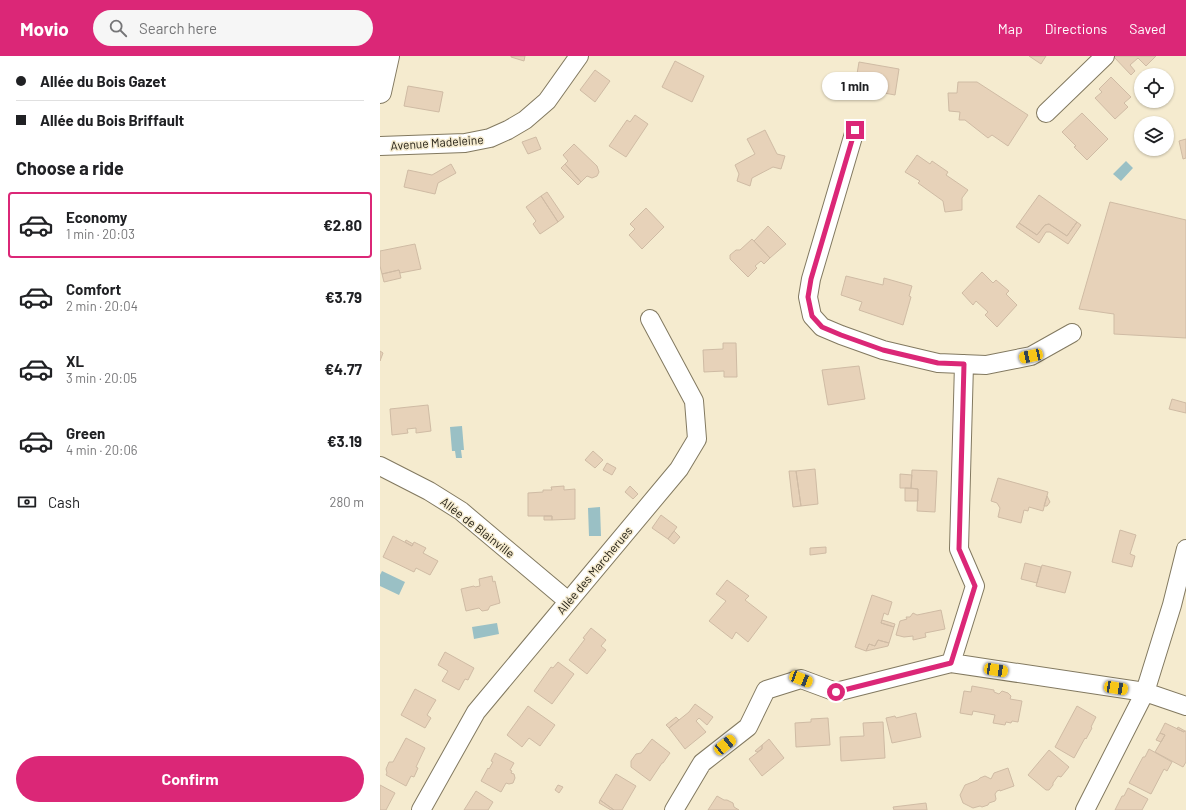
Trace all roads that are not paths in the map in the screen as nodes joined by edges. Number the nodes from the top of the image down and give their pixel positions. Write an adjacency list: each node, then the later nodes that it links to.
1 (388, 56): 4 (street)
2 (579, 56): 7 (street, Avenue Madeleine)
3 (1105, 56): 5 (street)
4 (380, 92)
5 (1046, 113)
6 (855, 130): 10 (street)
7 (380, 146)
8 (650, 319): 13 (street, Allée des Marcherues)
9 (1072, 333): 10 (street)
10 (964, 364): 14 (street)
11 (380, 466): 13 (street, Allée de Blainville)
12 (1186, 549): 15 (street)
13 (568, 601): 17 (street, Allée des Marcherues)
14 (951, 663): 15 (street); 18 (street)
15 (1145, 692): 16 (street); 19 (street)
16 (1186, 706)
17 (421, 810)
18 (674, 810)
19 (1085, 810)

